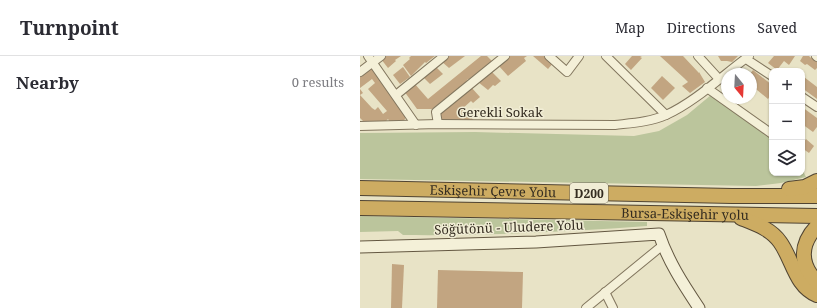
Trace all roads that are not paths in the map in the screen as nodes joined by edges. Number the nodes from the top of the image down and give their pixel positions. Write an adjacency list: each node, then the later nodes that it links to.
1 (381, 56): 9 (street)
2 (444, 56): 14 (street)
3 (505, 56): 18 (street)
4 (549, 56): 5 (street)
5 (579, 56)
6 (606, 56): 17 (street)
7 (698, 56): 12 (street)
8 (748, 57): 11 (street); 12 (street, Gerekli Sokak)
9 (370, 59): 10 (street); 14 (street)
10 (360, 72)
11 (769, 74)
12 (720, 79): 13 (street, Gerekli Sokak)
13 (707, 88): 17 (street, Gerekli Sokak); 21 (street)
14 (396, 95): 19 (street)
15 (805, 99): 16 (street)
16 (817, 107)
17 (666, 115): 18 (street, Gerekli Sokak)
18 (438, 124): 19 (street, Gerekli Sokak)
19 (416, 125): 20 (street, Gerekli Sokak)
20 (360, 126)
21 (769, 132)
22 (817, 181): 24 (highway)
23 (360, 188): 24 (highway, Eskişehir Çevre Yolu / D200)
24 (732, 196): 25 (highway, Eskişehir Çevre Yolu / D200)
25 (817, 196)
26 (360, 208): 27 (highway, Bursa-Eskişehir yolu / D200)
27 (732, 215): 28 (highway, Bursa-Eskişehir yolu / D200); 34 (highway)
28 (817, 216)
29 (817, 226): 32 (highway)
30 (661, 240): 31 (street, Söğütönü - Uludere Yolu); 33 (street); 37 (street)
31 (360, 247)
32 (817, 282)
33 (605, 292): 35 (street); 36 (street)
34 (817, 295)
35 (586, 308)
36 (613, 308)
37 (699, 308)

